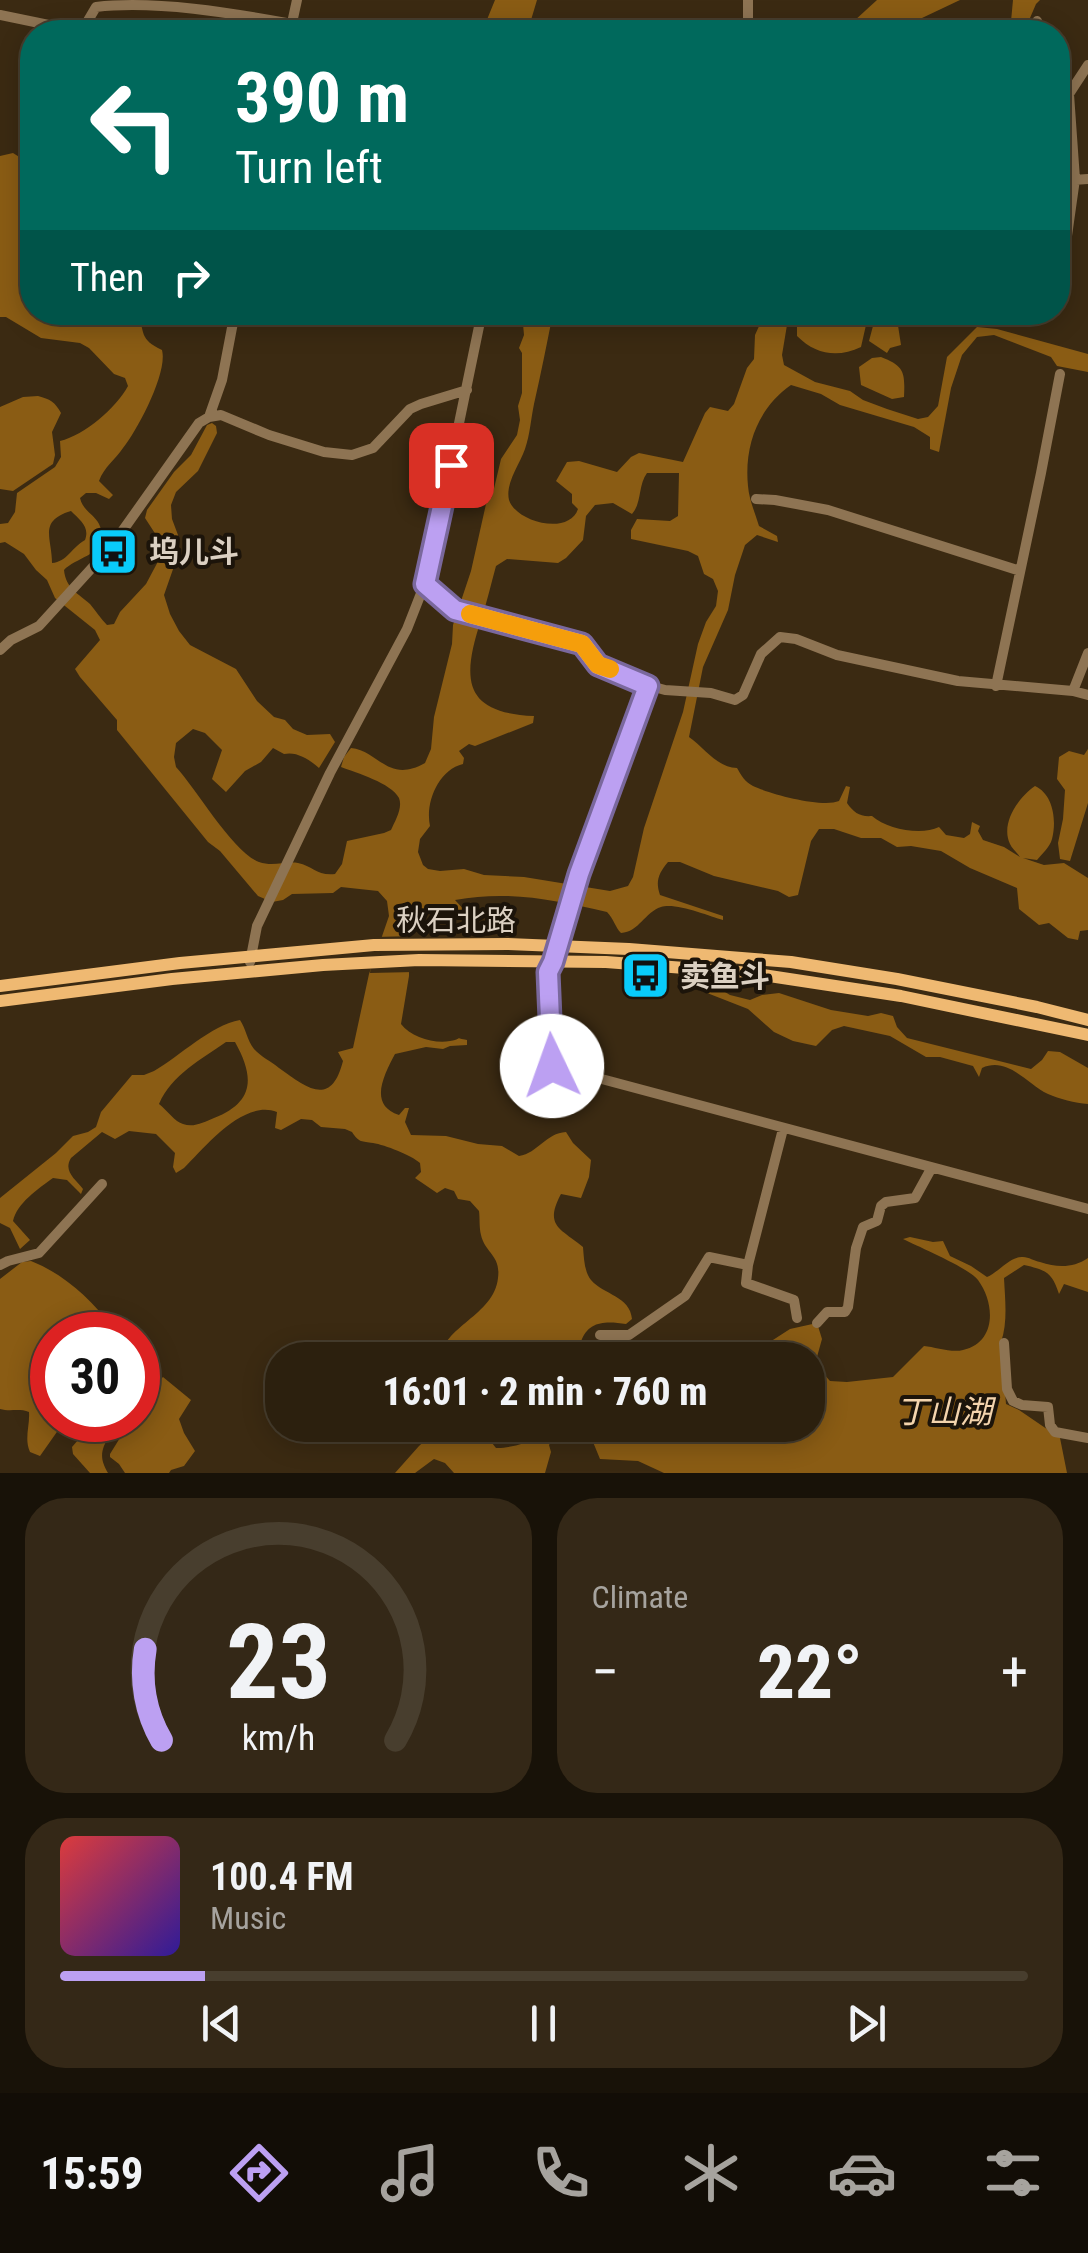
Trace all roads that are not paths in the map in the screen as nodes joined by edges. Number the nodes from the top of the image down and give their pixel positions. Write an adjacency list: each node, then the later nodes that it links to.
1 (0, 14): 2 (street)
2 (27, 20)
3 (88, 20): 4 (street)
4 (255, 20)
5 (1088, 65): 6 (street)
6 (1082, 179): 7 (street)
7 (1070, 232)
8 (233, 325): 12 (street)
9 (480, 325): 11 (street)
10 (1060, 374): 14 (street)
11 (467, 390): 12 (street); 15 (street)
12 (209, 417): 16 (street)
13 (756, 499): 14 (street)
14 (1020, 572): 19 (street)
15 (425, 584): 18 (street); 23 (street)
16 (0, 650)
17 (1088, 653): 20 (street)
18 (648, 686): 19 (street); 22 (street)
19 (996, 686): 20 (street)
20 (1072, 692): 21 (street)
21 (1088, 695)
22 (556, 946): 23 (main road, 秋石北路); 24 (street); 28 (main road, 秋石北路)
23 (251, 956): 25 (street); 26 (main road, 秋石北路)
24 (553, 962): 25 (main road, 秋石北路); 29 (main road, 秋石北路); 30 (street)
25 (247, 972): 27 (main road, 秋石北路)
26 (0, 986)
27 (0, 1001)
28 (1088, 1020)
29 (1088, 1035)
30 (783, 1129): 31 (street); 35 (street)
31 (931, 1169): 33 (street); 37 (street)
32 (102, 1184): 34 (street)
33 (1088, 1210)
34 (0, 1265)
35 (748, 1265): 36 (street); 38 (street)
36 (797, 1318)
37 (817, 1323)
38 (600, 1335)
39 (1004, 1343): 40 (street)
40 (1088, 1438)

